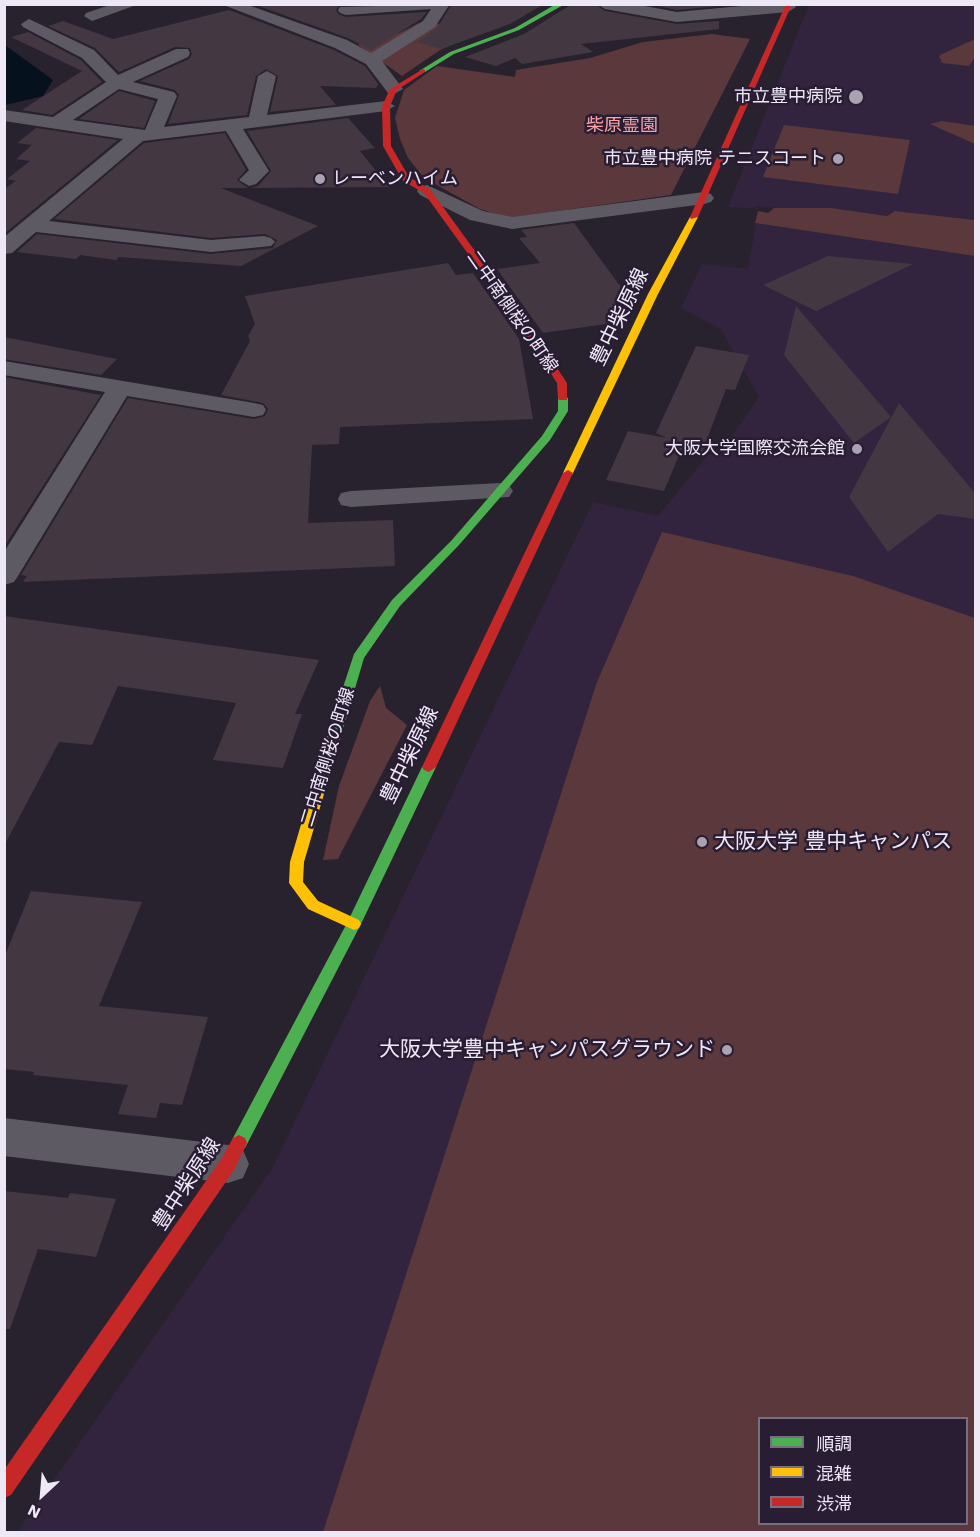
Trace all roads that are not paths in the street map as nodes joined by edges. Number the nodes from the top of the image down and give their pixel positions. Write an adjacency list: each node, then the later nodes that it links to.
1 (130, 4): 8 (street)
2 (229, 4): 10 (street)
3 (441, 4): 7 (street); 12 (street)
4 (562, 4): 15 (street)
5 (605, 4): 6 (street)
6 (789, 6): 23 (street, 豊中柴原線)
7 (343, 7): 10 (street)
8 (92, 16)
9 (29, 24): 14 (street)
10 (341, 44): 12 (street)
11 (182, 53): 14 (street)
12 (372, 60): 15 (street)
13 (267, 76): 17 (street)
14 (116, 83): 18 (street); 20 (street)
15 (390, 97): 17 (street); 22 (street, 二中南側桜の町線)
16 (6, 116): 18 (street)
17 (257, 121): 19 (street)
18 (57, 123): 20 (street)
19 (231, 124): 20 (street); 21 (street)
20 (145, 135): 24 (street)
21 (249, 180)
22 (427, 191): 23 (street); 30 (street, 二中南側桜の町線)
23 (704, 198): 33 (street, 豊中柴原線)
24 (33, 225): 25 (street); 26 (street)
25 (264, 242)
26 (4, 248)
27 (4, 368): 28 (street)
28 (119, 388): 29 (street); 32 (street)
29 (254, 410)
30 (500, 491): 31 (street); 33 (street, 二中南側桜の町線)
31 (351, 499)
32 (4, 576)
33 (354, 924): 35 (street, 豊中柴原線)
34 (4, 1137): 35 (street)
35 (228, 1164): 36 (street, 豊中柴原線)
36 (4, 1488)

